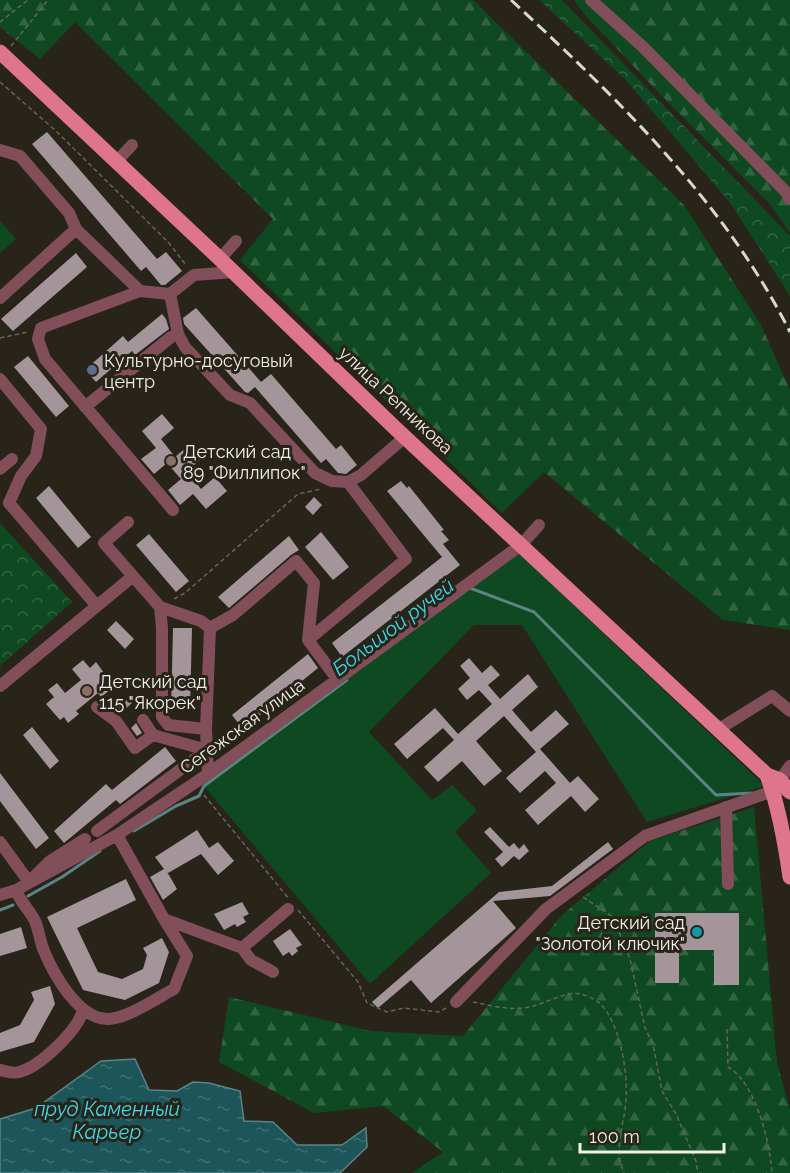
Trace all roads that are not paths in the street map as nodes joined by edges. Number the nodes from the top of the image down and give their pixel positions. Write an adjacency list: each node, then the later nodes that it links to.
1 (591, 0): 6 (street)
2 (1, 54): 5 (main road, улица Репникова)
3 (132, 145): 5 (street)
4 (0, 150): 7 (street)
5 (116, 162): 9 (main road, улица Репникова)
6 (790, 199)
7 (76, 229): 11 (street); 13 (street)
8 (236, 241): 9 (street)
9 (220, 259): 10 (main road, улица Репникова)
10 (234, 272): 12 (street); 17 (main road, улица Репникова)
11 (140, 291): 12 (street); 16 (street)
12 (170, 294): 14 (street)
13 (0, 298)
14 (178, 334): 16 (street); 20 (street)
15 (0, 379): 26 (street)
16 (85, 407): 21 (street)
17 (405, 437): 20 (street); 24 (main road, улица Репникова)
18 (12, 459): 19 (street)
19 (0, 469)
20 (348, 482): 29 (street)
21 (173, 510)
22 (128, 522): 25 (street)
23 (539, 525): 24 (street, Сегежская улица)
24 (521, 545): 30 (street, Сегежская улица); 36 (main road, улица Репникова)
25 (132, 577): 26 (street); 27 (street)
26 (96, 605): 31 (street)
27 (160, 607): 28 (street); 35 (street)
28 (210, 628): 29 (street); 35 (street)
29 (308, 640): 30 (street)
30 (337, 679): 40 (street, Сегежская улица)
31 (0, 686)
32 (97, 707): 37 (street)
33 (790, 711): 36 (street)
34 (143, 720): 37 (street)
35 (206, 729): 38 (street)
36 (719, 729): 41 (main road, улица Репникова)
37 (153, 735): 38 (street)
38 (207, 750): 40 (street); 43 (street)
39 (790, 766): 41 (street)
40 (208, 774): 44 (street, Сегежская улица)
41 (780, 785): 42 (street); 47 (main road)
42 (726, 807): 49 (street); 56 (street)
43 (97, 831)
44 (117, 835): 48 (street, Сегежская улица); 53 (street)
45 (85, 838): 48 (street)
46 (0, 842): 48 (street)
47 (790, 877)
48 (29, 882): 50 (street, Сегежская улица)
49 (728, 884)
50 (16, 890): 51 (street, Сегежская улица); 57 (street)
51 (0, 895)
52 (293, 907): 54 (street)
53 (164, 919): 54 (street); 57 (street)
54 (242, 948): 55 (street)
55 (273, 972)
56 (456, 1002)
57 (83, 1010): 58 (street)
58 (0, 1070)

